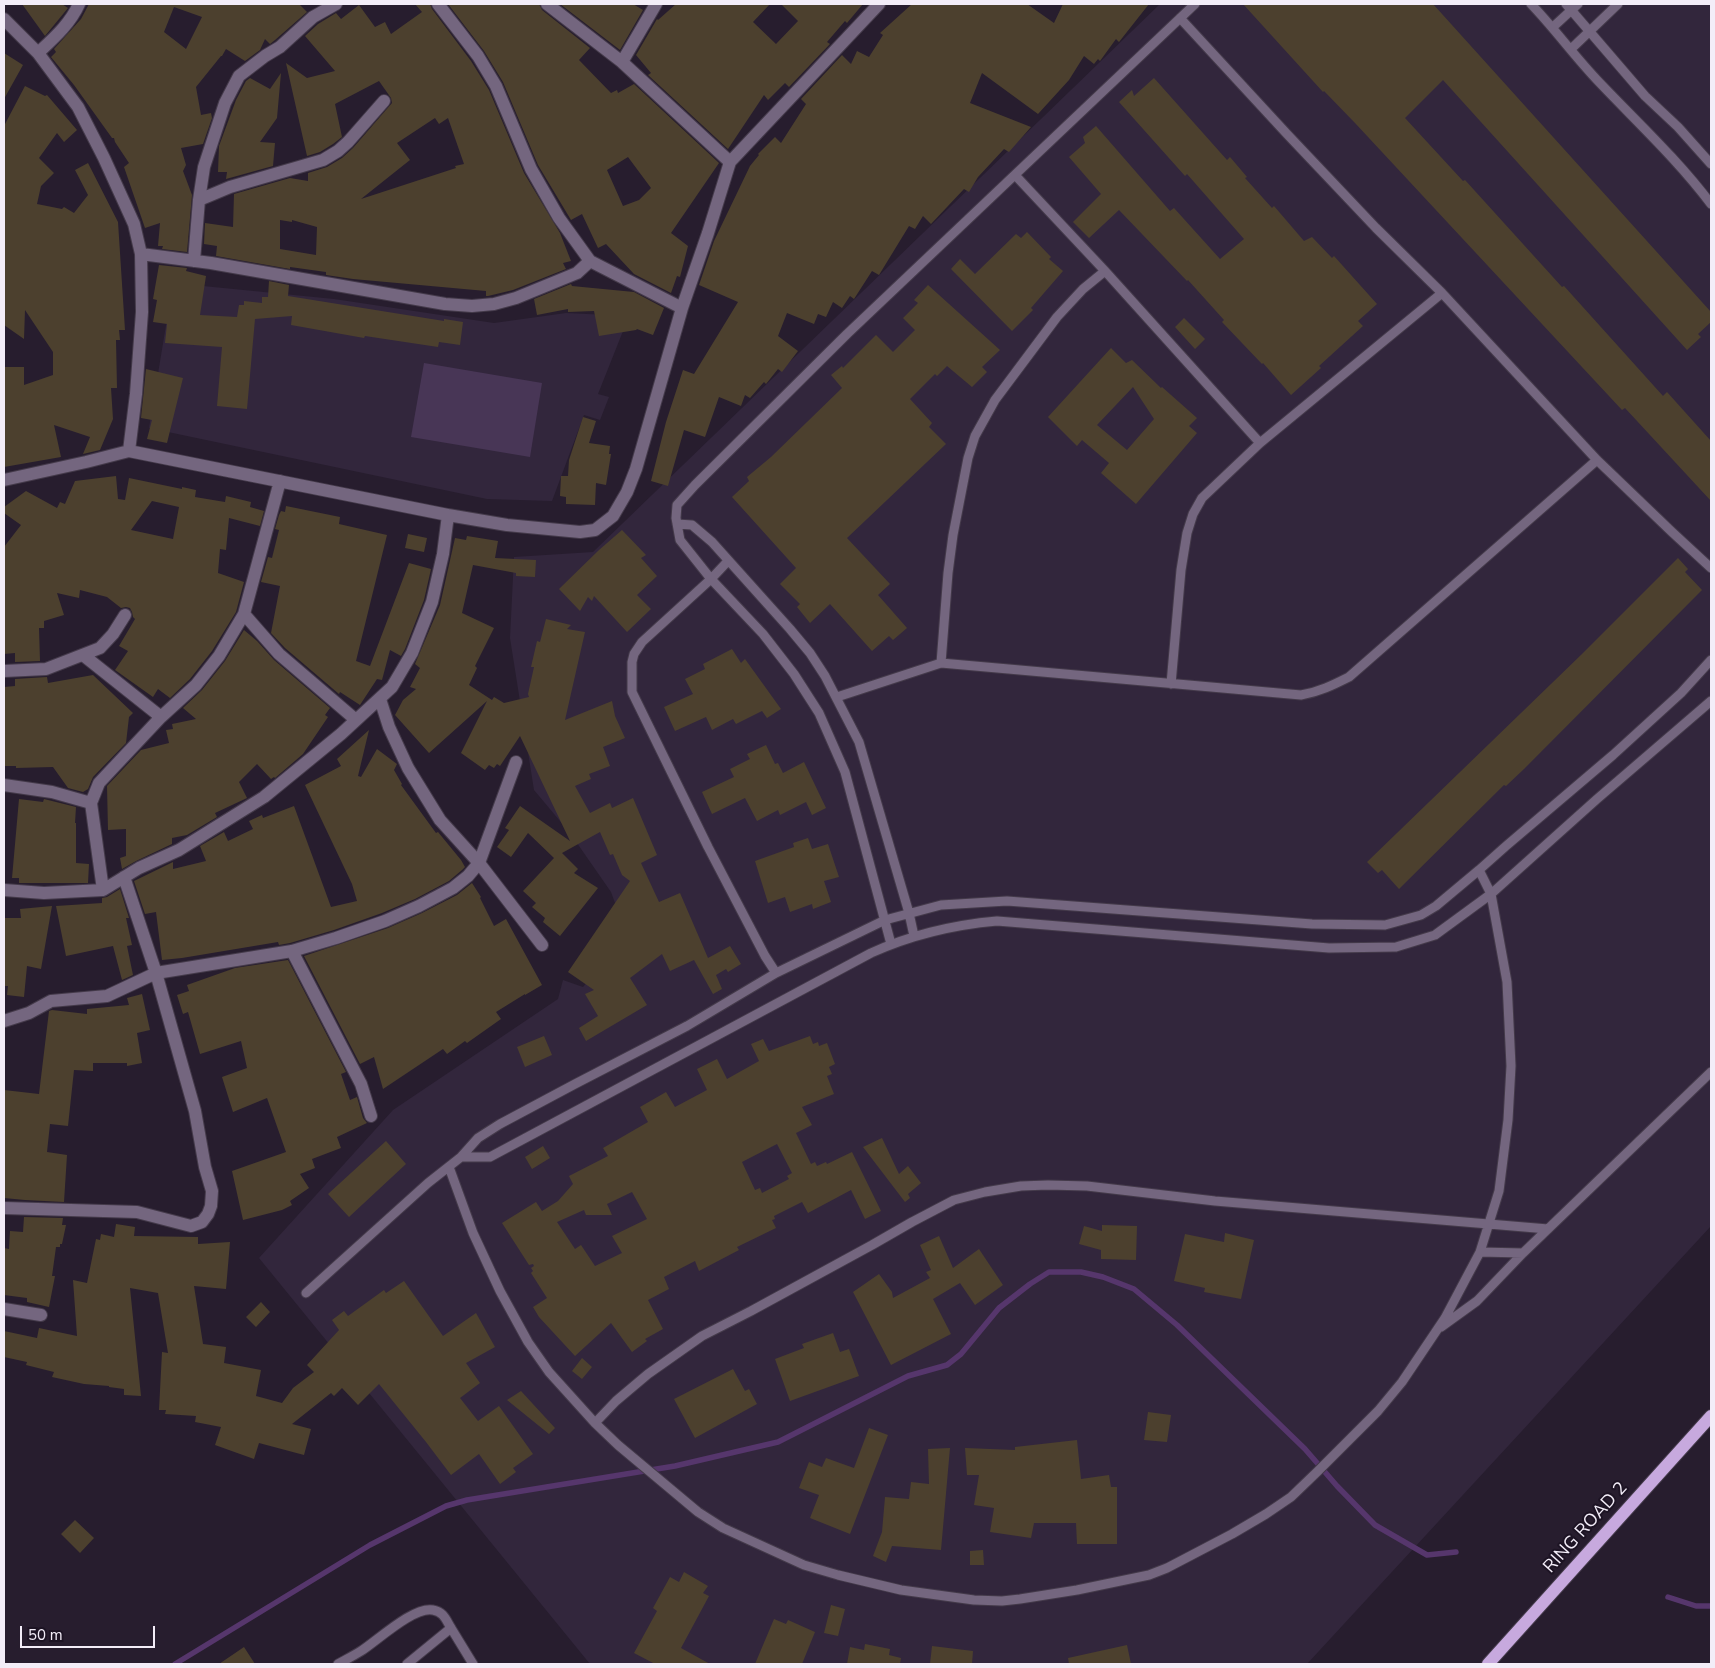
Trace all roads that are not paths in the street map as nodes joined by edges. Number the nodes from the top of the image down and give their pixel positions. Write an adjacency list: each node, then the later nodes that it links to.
1 (79, 4): 16 (street)
2 (336, 4): 22 (street)
3 (438, 4): 26 (street)
4 (548, 4): 17 (street)
5 (656, 4): 17 (street)
6 (879, 4): 19 (street)
7 (1195, 4): 11 (lane)
8 (1531, 4): 13 (lane)
9 (1618, 4): 14 (lane)
10 (1572, 6): 13 (lane); 14 (lane)
11 (1180, 18): 21 (lane); 28 (lane)
12 (4, 19): 16 (street)
13 (1553, 27): 15 (lane)
14 (1589, 31): 15 (lane); 20 (lane)
15 (1571, 49): 23 (lane)
16 (38, 53): 24 (street)
17 (622, 62): 19 (street)
18 (384, 101): 22 (street)
19 (730, 162): 29 (street)
20 (1711, 164)
21 (1015, 175): 27 (lane); 36 (lane)
22 (199, 200): 25 (street)
23 (1711, 204)
24 (141, 254): 25 (street); 31 (street)
25 (194, 260): 26 (street)
26 (590, 261): 29 (street)
27 (1105, 271): 30 (lane); 44 (lane)
28 (1442, 293): 30 (lane); 32 (lane)
29 (682, 308): 35 (street)
30 (1260, 443): 46 (lane)
31 (129, 451): 33 (street); 34 (street)
32 (1597, 460): 38 (lane); 46 (lane)
33 (4, 480)
34 (280, 481): 35 (street); 41 (street)
35 (448, 515): 48 (street)
36 (677, 524): 37 (lane); 39 (lane)
37 (728, 561): 39 (lane); 47 (lane)
38 (1711, 568)
39 (711, 579): 62 (lane); 68 (lane)
40 (125, 614): 42 (street)
41 (244, 614): 50 (street); 51 (street)
42 (83, 655): 45 (street); 50 (street)
43 (1711, 660): 56 (lane)
44 (941, 663): 46 (lane); 47 (lane)
45 (4, 671)
46 (1171, 684)
47 (837, 697): 61 (lane)
48 (380, 699): 51 (street); 55 (street)
49 (1711, 701): 60 (lane)
50 (161, 717): 54 (street)
51 (356, 720): 57 (street)
52 (516, 762): 55 (street)
53 (4, 785): 54 (street)
54 (91, 803): 59 (street)
55 (478, 863): 65 (street); 66 (street)
56 (1479, 870): 60 (lane); 61 (lane)
57 (124, 877): 59 (street); 67 (street)
58 (4, 890): 59 (street)
59 (103, 890)
60 (1491, 894): 63 (lane); 75 (lane)
61 (909, 913): 62 (lane); 63 (lane)
62 (885, 920): 64 (lane); 68 (lane)
63 (914, 936): 64 (lane)
64 (891, 944): 72 (lane)
65 (542, 945)
66 (292, 951): 67 (street); 71 (street)
67 (156, 973): 69 (street); 74 (street)
68 (776, 973): 72 (lane)
69 (4, 1021)
70 (1711, 1072): 76 (lane)
71 (371, 1116)
72 (461, 1157): 73 (lane)
73 (449, 1167): 79 (lane); 84 (lane)
74 (4, 1208)
75 (1490, 1223): 76 (lane); 77 (lane); 84 (lane)
76 (1548, 1229): 78 (lane)
77 (1480, 1252): 78 (lane); 82 (lane)
78 (1523, 1253): 82 (lane)
79 (306, 1293)
80 (4, 1309): 81 (street)
81 (41, 1315)
82 (1437, 1330): 84 (lane)
83 (1711, 1416): 89 (main road, RING ROAD 2)
84 (595, 1423)
85 (451, 1628): 86 (lane); 87 (lane); 88 (lane)
86 (338, 1664)
87 (407, 1664)
88 (473, 1664)
89 (1488, 1664)

